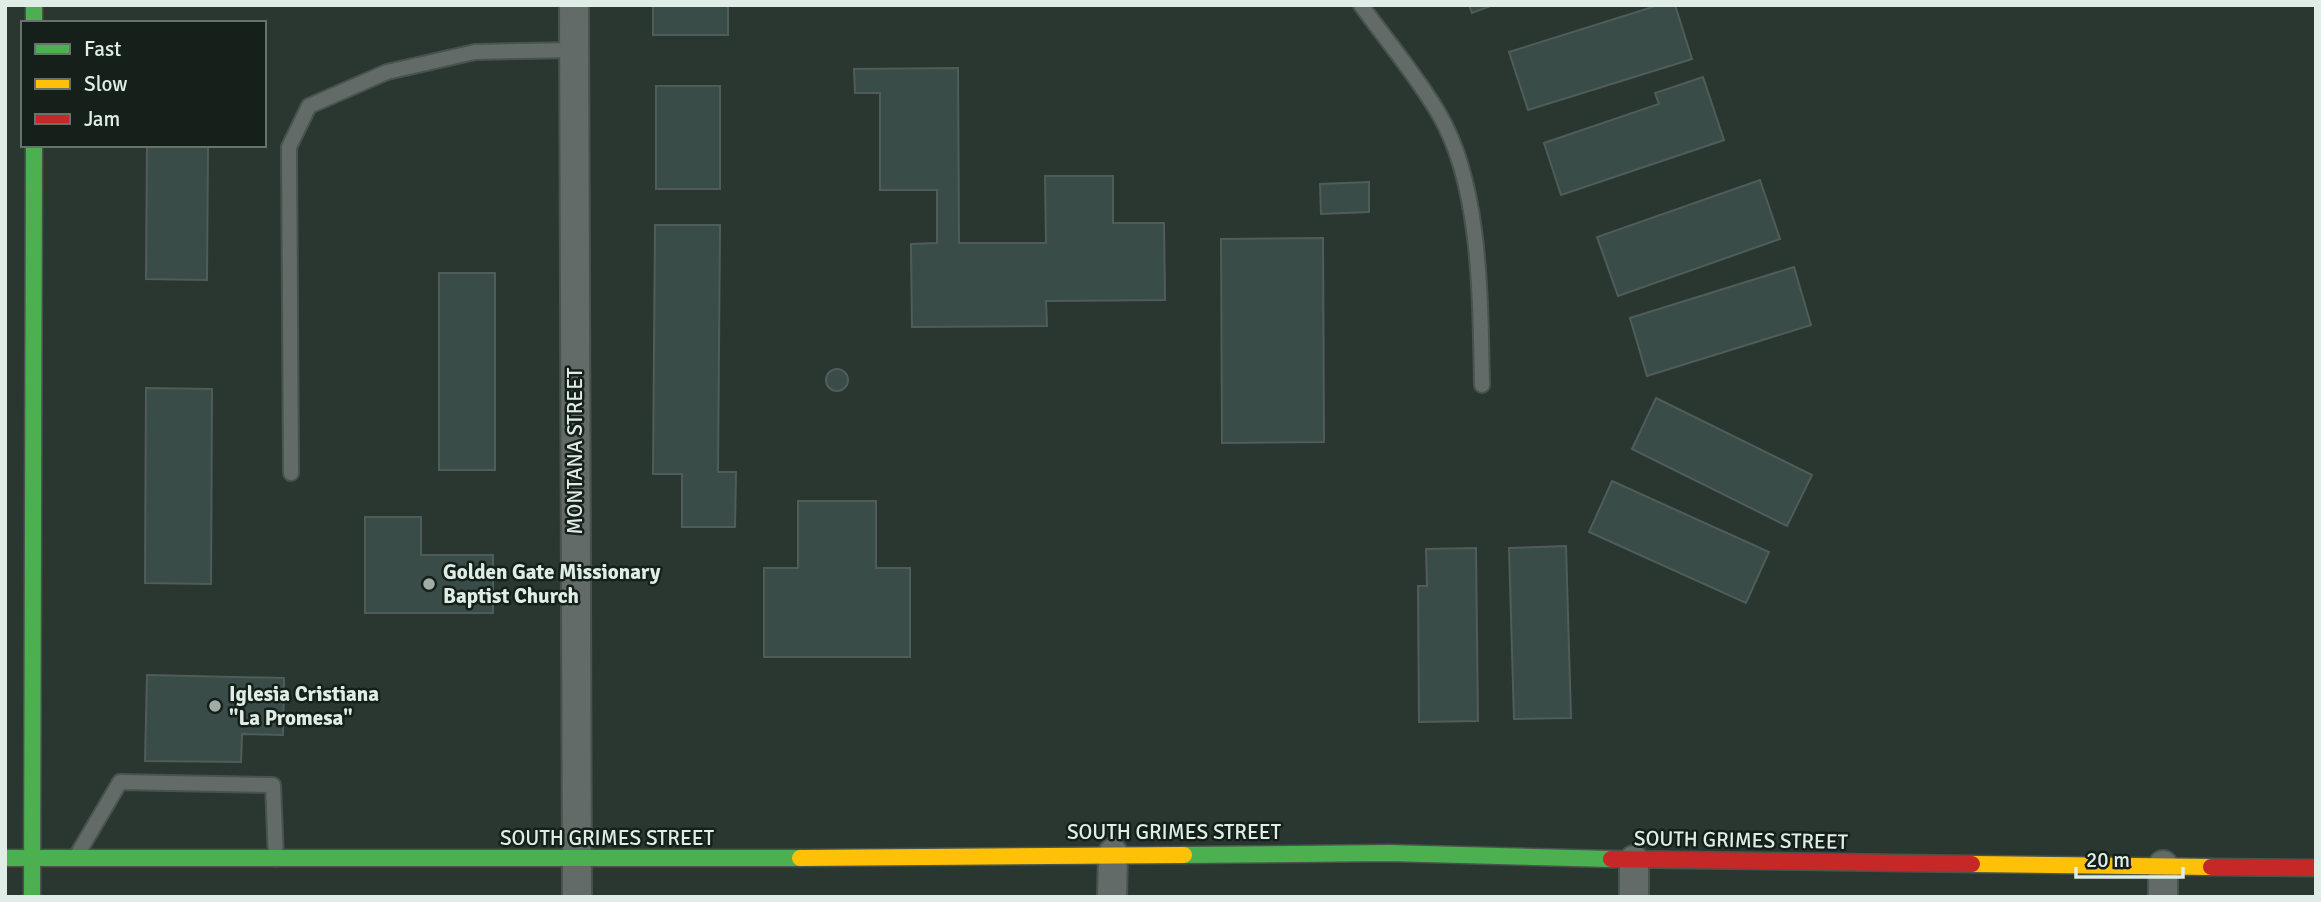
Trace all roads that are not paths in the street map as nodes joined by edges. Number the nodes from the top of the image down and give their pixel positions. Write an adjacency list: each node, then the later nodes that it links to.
1 (574, 5): 3 (street, MONTANA STREET)
2 (1362, 5): 5 (lane)
3 (574, 50): 6 (lane); 12 (street, MONTANA STREET)
4 (34, 147): 9 (street)
5 (1482, 385)
6 (290, 473)
7 (1113, 853): 12 (street, SOUTH GRIMES STREET); 13 (street, SOUTH GRIMES STREET); 18 (street)
8 (5, 858): 9 (street, SOUTH GRIMES STREET)
9 (32, 859): 10 (street, SOUTH GRIMES STREET); 16 (street)
10 (75, 859): 11 (street, SOUTH GRIMES STREET); 11 (lane)
11 (276, 859): 12 (street, SOUTH GRIMES STREET)
12 (577, 860): 17 (street, MONTANA STREET)
13 (1634, 860): 14 (street, SOUTH GRIMES STREET); 19 (street)
14 (2163, 865): 15 (street, SOUTH GRIMES STREET); 20 (street)
15 (2316, 868)
16 (32, 897)
17 (577, 897)
18 (1112, 897)
19 (1634, 897)
20 (2163, 897)

